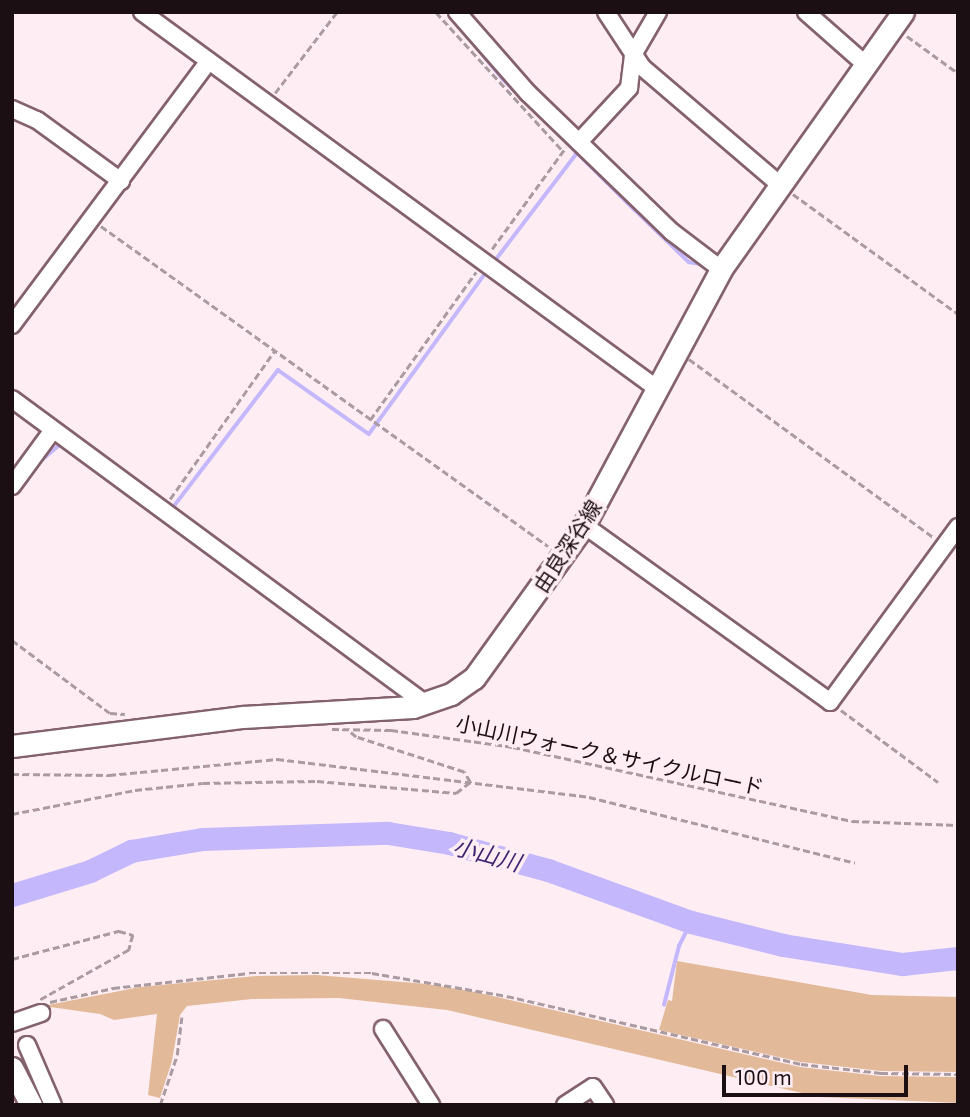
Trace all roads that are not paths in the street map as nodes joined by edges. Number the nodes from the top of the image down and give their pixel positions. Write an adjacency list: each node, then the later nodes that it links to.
1 (142, 12): 8 (street)
2 (457, 12): 11 (street)
3 (606, 12): 7 (street)
4 (657, 12): 7 (street)
5 (806, 12): 9 (street)
6 (898, 19): 9 (main road, 由良深谷線)
7 (633, 55): 11 (street); 13 (street)
8 (209, 61): 12 (street); 16 (street)
9 (865, 64): 13 (main road, 由良深谷線)
10 (12, 109): 12 (street)
11 (576, 139): 14 (street)
12 (121, 181): 15 (street)
13 (779, 184): 14 (main road, 由良深谷線)
14 (721, 269): 16 (main road, 由良深谷線)
15 (12, 325)
16 (659, 390): 20 (main road, 由良深谷線)
17 (12, 399): 18 (street)
18 (53, 430): 19 (street); 22 (street)
19 (12, 486)
20 (584, 525): 21 (street); 22 (main road, 由良深谷線)
21 (958, 527)
22 (426, 704): 23 (main road, 由良深谷線)
23 (12, 746)
24 (41, 1013): 25 (street)
25 (12, 1023)
26 (383, 1029): 29 (street)
27 (27, 1045): 31 (street)
28 (12, 1068): 30 (main road)
29 (423, 1102)
30 (30, 1105)
31 (53, 1105)
32 (565, 1105): 33 (street)
33 (605, 1105)

